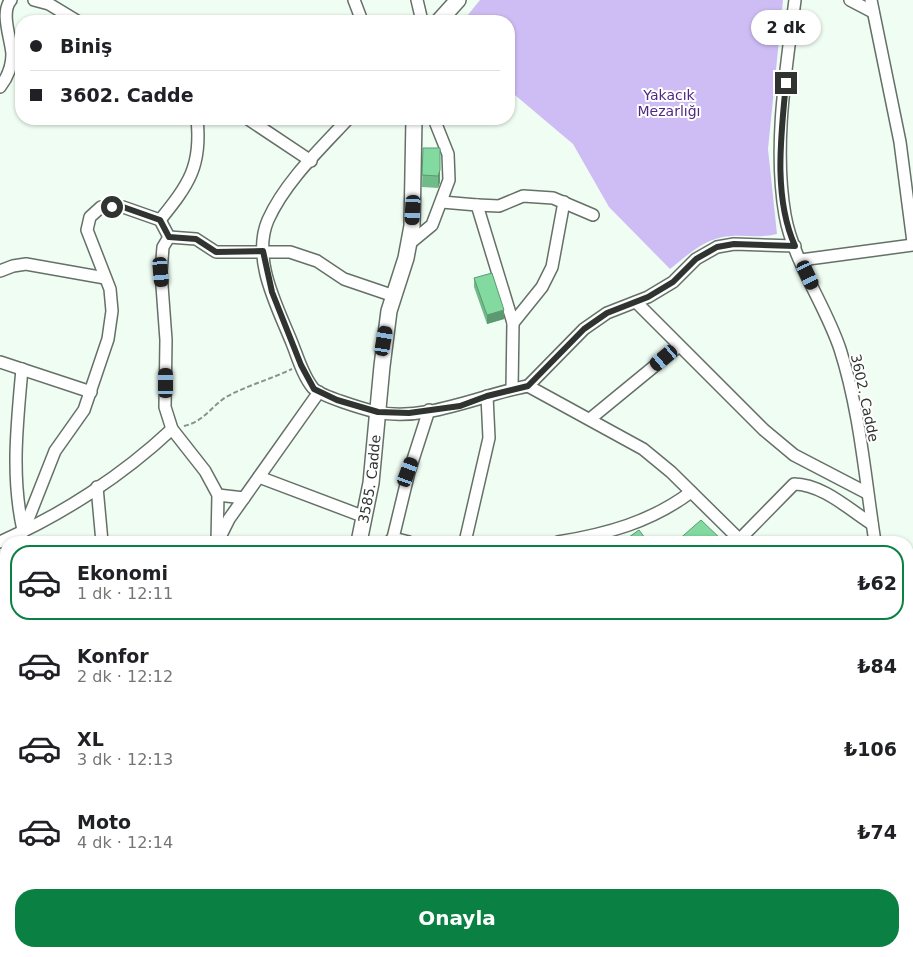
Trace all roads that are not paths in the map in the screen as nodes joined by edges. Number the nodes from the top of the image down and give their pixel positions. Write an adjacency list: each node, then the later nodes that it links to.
1 (10, 0): 14 (street)
2 (34, 0): 10 (street)
3 (354, 0): 11 (street)
4 (417, 0): 12 (street)
5 (458, 0): 13 (main road)
6 (795, 0): 29 (street, 3602. Cadde)
7 (850, 0): 9 (street)
8 (871, 0): 9 (street)
9 (873, 12): 28 (street)
10 (67, 15)
11 (360, 15)
12 (421, 15)
13 (444, 15)
14 (0, 87)
15 (198, 125): 25 (street)
16 (257, 125): 20 (street)
17 (339, 125): 20 (street)
18 (414, 125): 27 (main road, 3585. Cadde)
19 (436, 125): 21 (street)
20 (311, 160): 30 (street)
21 (442, 202): 23 (street); 27 (street)
22 (564, 202): 23 (street); 24 (street); 36 (street)
23 (477, 205): 36 (street)
24 (593, 215)
25 (160, 220): 26 (street); 33 (street)
26 (169, 237): 30 (street); 48 (street)
27 (410, 244): 34 (main road, 3585. Cadde)
28 (913, 244): 31 (street)
29 (795, 246): 31 (street, 3602. Cadde); 35 (street)
30 (263, 251): 34 (street); 43 (street)
31 (801, 260): 52 (street, 3602. Cadde)
32 (0, 271): 33 (street)
33 (105, 278): 42 (street)
34 (394, 296): 46 (main road, 3585. Cadde)
35 (636, 302): 37 (street); 40 (street)
36 (514, 323): 41 (street)
37 (678, 346): 47 (street); 52 (street)
38 (0, 362): 39 (street)
39 (22, 370): 42 (street); 57 (street)
40 (528, 386): 41 (street); 47 (street)
41 (512, 389): 44 (street)
42 (91, 392): 57 (street)
43 (319, 392): 46 (street); 49 (street)
44 (487, 396): 45 (street); 64 (street)
45 (429, 410): 46 (street); 63 (street)
46 (378, 412): 55 (main road, 3585. Cadde)
47 (590, 419): 51 (street)
48 (172, 429): 50 (street); 53 (street)
49 (259, 477): 54 (street); 55 (street)
50 (97, 487): 57 (street); 59 (street)
51 (691, 492): 65 (street); 66 (street)
52 (867, 493): 56 (street, 3602. Cadde)
53 (218, 495): 54 (street); 60 (street)
54 (244, 498): 61 (street)
55 (364, 517): 62 (main road, 3585. Cadde)
56 (872, 524): 67 (street); 68 (street, 3602. Cadde)
57 (23, 532): 58 (street)
58 (14, 536)
59 (101, 536)
60 (218, 536)
61 (221, 536)
62 (360, 536)
63 (392, 536)
64 (465, 536)
65 (604, 536)
66 (735, 536)
67 (745, 536)
68 (874, 536)

